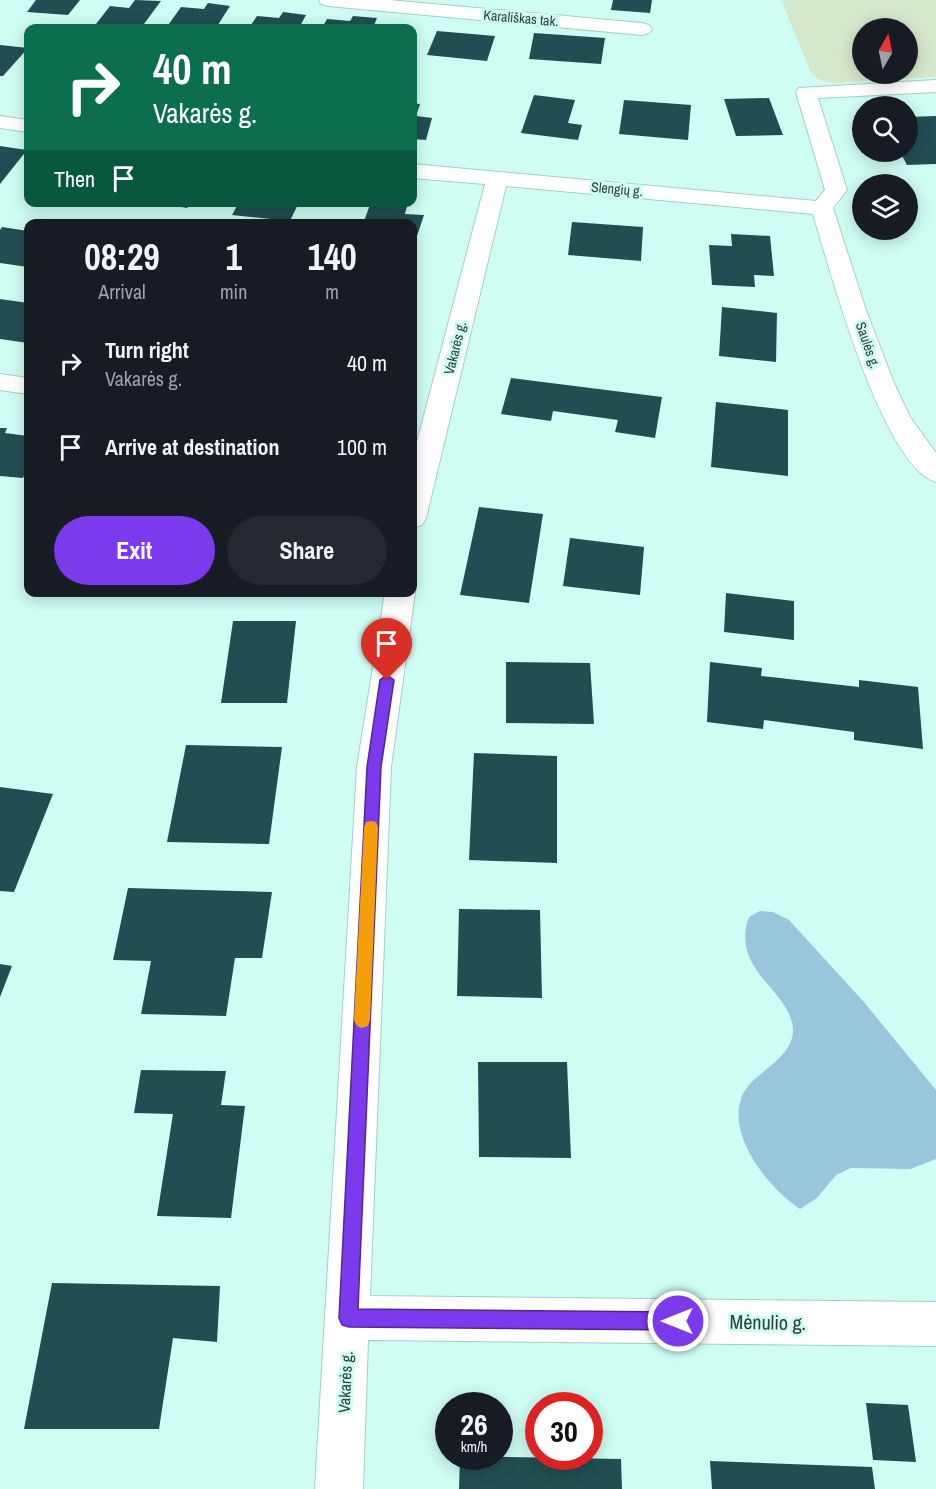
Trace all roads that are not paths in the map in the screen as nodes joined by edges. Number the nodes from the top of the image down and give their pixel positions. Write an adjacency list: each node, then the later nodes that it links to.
1 (328, 0): 2 (street, Karališkas tak.)
2 (642, 29)
3 (936, 86): 8 (street)
4 (0, 122): 5 (street)
5 (24, 125)
6 (417, 171): 7 (street, Slengių g.)
7 (497, 179): 8 (street, Slengių g.); 12 (street, Vakarės g.)
8 (822, 208): 11 (street, Saulės g.)
9 (0, 382): 10 (street)
10 (24, 385)
11 (936, 472)
12 (417, 498)
13 (399, 597): 14 (street, Vakarės g.)
14 (349, 1318): 15 (street, Mėnulio g.); 16 (street, Vakarės g.)
15 (936, 1324)
16 (339, 1489)

